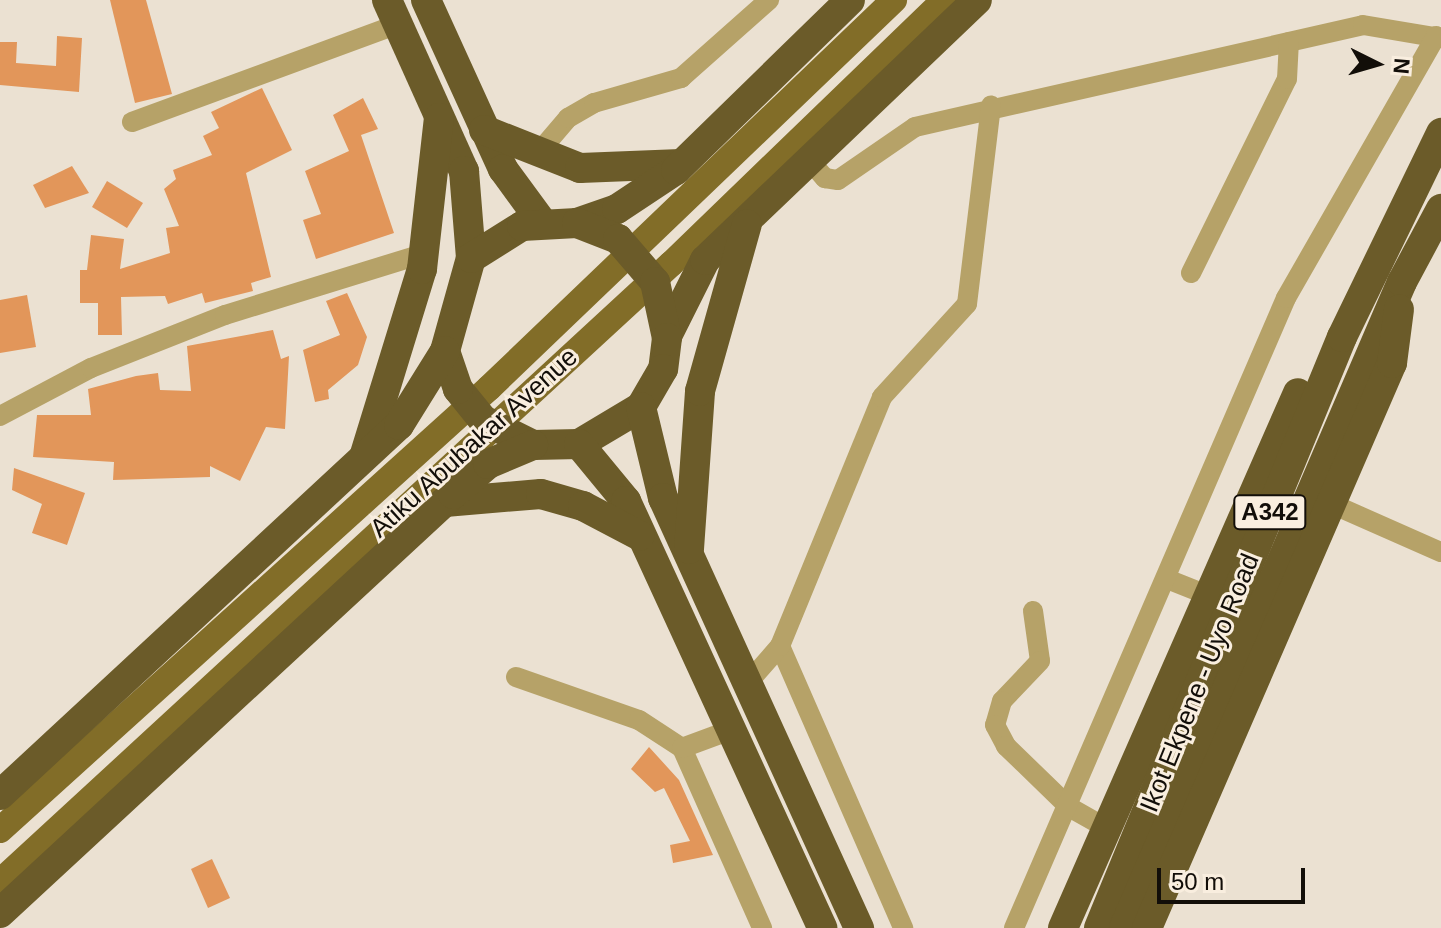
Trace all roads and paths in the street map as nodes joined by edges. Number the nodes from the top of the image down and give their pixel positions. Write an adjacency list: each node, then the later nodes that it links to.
1 (426, 0): 13 (highway)
2 (769, 0): 15 (street)
3 (850, 0): 17 (highway)
4 (894, 0): 50 (main road, Atiku Abubakar Avenue)
5 (944, 0): 16 (main road, Atiku Abubakar Avenue)
6 (977, 0): 16 (highway)
7 (393, 12): 11 (highway); 12 (street)
8 (1438, 37): 9 (street); 39 (street)
9 (1289, 42): 10 (street); 24 (street)
10 (991, 105): 16 (street); 42 (street)
11 (439, 118): 22 (highway); 23 (highway)
12 (132, 122)
13 (484, 130): 15 (highway); 20 (highway)
14 (1441, 133): 25 (highway, Ikot Ekpene - Uyo Road / A342)
15 (539, 152): 17 (highway)
16 (799, 156): 19 (highway); 51 (main road, Atiku Abubakar Avenue)
17 (683, 163): 21 (highway)
18 (1440, 212): 26 (highway, Ikot Ekpene - Uyo Road / A342)
19 (748, 219): 27 (highway); 38 (highway)
20 (541, 221): 21 (highway); 23 (highway)
21 (577, 223): 27 (highway)
22 (425, 253): 30 (street); 33 (highway)
23 (471, 258): 28 (highway)
24 (1191, 273)
25 (1372, 274): 40 (highway); 53 (highway, Ikot Ekpene - Uyo Road / A342)
26 (1402, 282): 35 (highway); 53 (highway, Ikot Ekpene - Uyo Road / A342)
27 (667, 338): 29 (highway)
28 (445, 351): 32 (highway); 33 (highway)
29 (641, 407): 31 (highway); 38 (highway)
30 (0, 416)
31 (579, 444): 32 (highway); 36 (highway)
32 (533, 445): 34 (highway)
33 (364, 459): 47 (highway)
34 (443, 503): 36 (highway); 52 (highway)
35 (1332, 504): 37 (street); 53 (highway)
36 (640, 536): 45 (highway)
37 (1441, 552)
38 (689, 563): 44 (highway)
39 (1167, 579): 40 (street); 48 (street)
40 (1210, 596): 49 (highway)
41 (1033, 611): 48 (street)
42 (780, 646): 44 (street); 57 (street)
43 (516, 677): 46 (street)
44 (746, 685): 56 (highway)
45 (728, 731): 46 (street); 54 (highway)
46 (682, 748): 55 (street)
47 (0, 795)
48 (1069, 807): 49 (street); 58 (street)
49 (1108, 829): 59 (highway)
50 (0, 830)
51 (0, 882)
52 (0, 913)
53 (1129, 915): 60 (highway, Ikot Ekpene - Uyo Road / A342)
54 (816, 922)
55 (762, 928)
56 (859, 928)
57 (903, 928)
58 (1014, 928)
59 (1063, 928)
60 (1099, 928)

